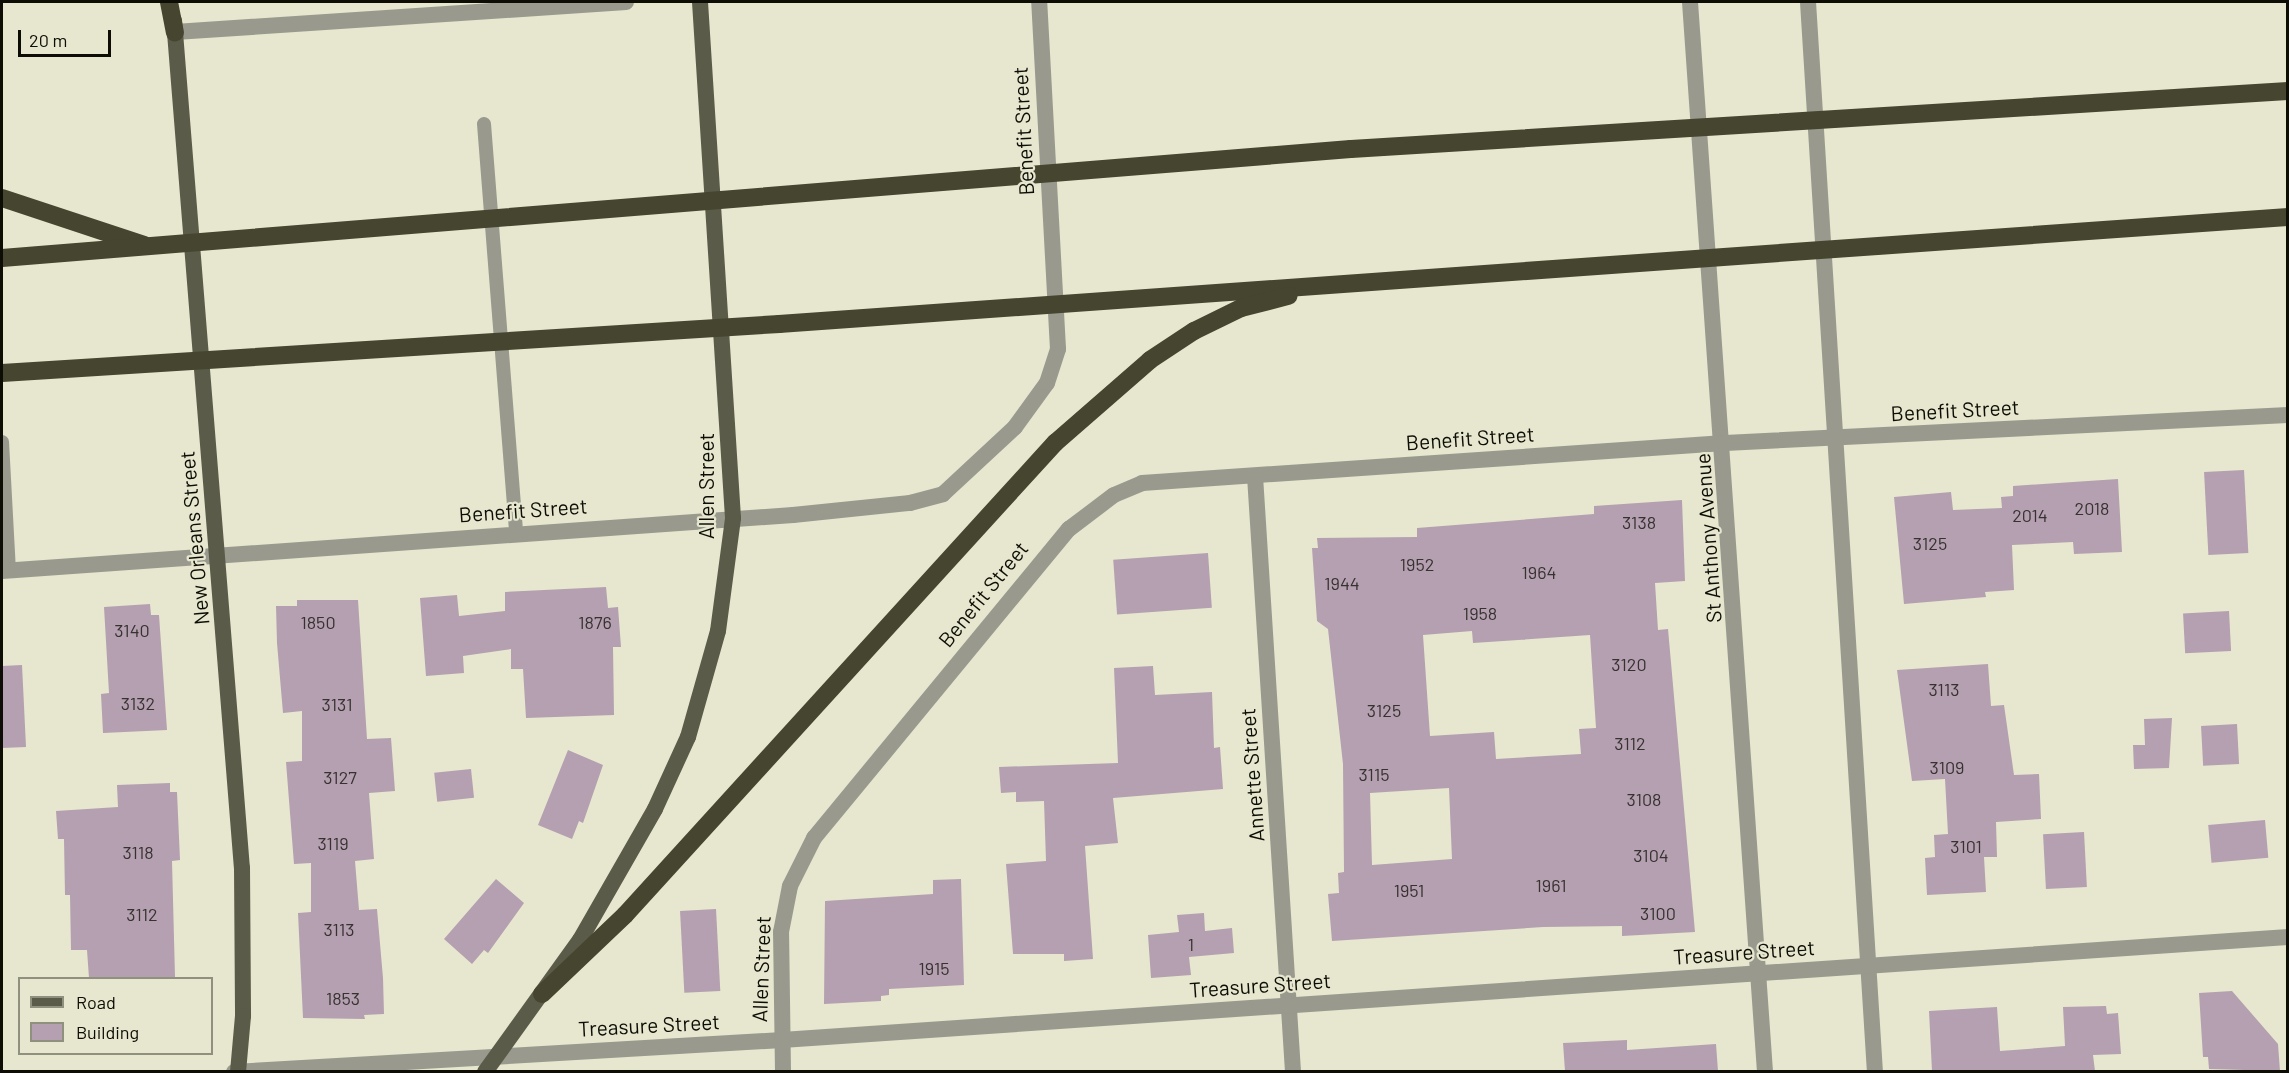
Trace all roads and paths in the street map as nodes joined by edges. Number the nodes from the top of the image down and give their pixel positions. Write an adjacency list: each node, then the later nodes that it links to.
1 (171, 2): 7 (highway)
2 (626, 2): 7 (street)
3 (700, 2): 21 (main road, Allen Street)
4 (1039, 2): 21 (street, Benefit Street)
5 (1690, 2): 19 (street, St Anthony Avenue)
6 (1808, 2): 17 (street)
7 (175, 32): 23 (main road, New Orleans Street)
8 (2288, 91): 12 (highway)
9 (484, 124): 22 (lane)
10 (2, 198): 12 (highway)
11 (2288, 217): 14 (highway)
12 (151, 247): 13 (highway)
13 (2, 258)
14 (1332, 285): 15 (highway); 29 (highway)
15 (2, 373)
16 (2287, 419): 17 (street, Benefit Street)
17 (1838, 439): 19 (street, Benefit Street); 27 (street)
18 (2, 442): 24 (lane)
19 (1725, 443): 20 (street, Benefit Street); 28 (street, St Anthony Avenue)
20 (1255, 476): 25 (street, Benefit Street); 30 (street, Annette Street)
21 (733, 518): 22 (street, Benefit Street); 29 (main road, Allen Street)
22 (516, 534): 23 (street, Benefit Street)
23 (219, 554): 24 (street, Benefit Street); 33 (main road, New Orleans Street)
24 (5, 571)
25 (814, 838): 31 (street, Allen Street)
26 (2288, 938): 27 (street, Treasure Street)
27 (1868, 966): 28 (street, Treasure Street); 38 (street)
28 (1757, 974): 30 (street, Treasure Street); 37 (street, St Anthony Avenue)
29 (542, 994): 32 (main road, Allen Street)
30 (1289, 1006): 31 (street, Treasure Street); 36 (street, Annette Street)
31 (782, 1040): 32 (street, Treasure Street); 35 (street, Allen Street)
32 (497, 1056): 33 (street, Treasure Street); 34 (main road, Allen Street)
33 (237, 1071)
34 (485, 1071)
35 (783, 1071)
36 (1293, 1071)
37 (1765, 1071)
38 (1875, 1071)

